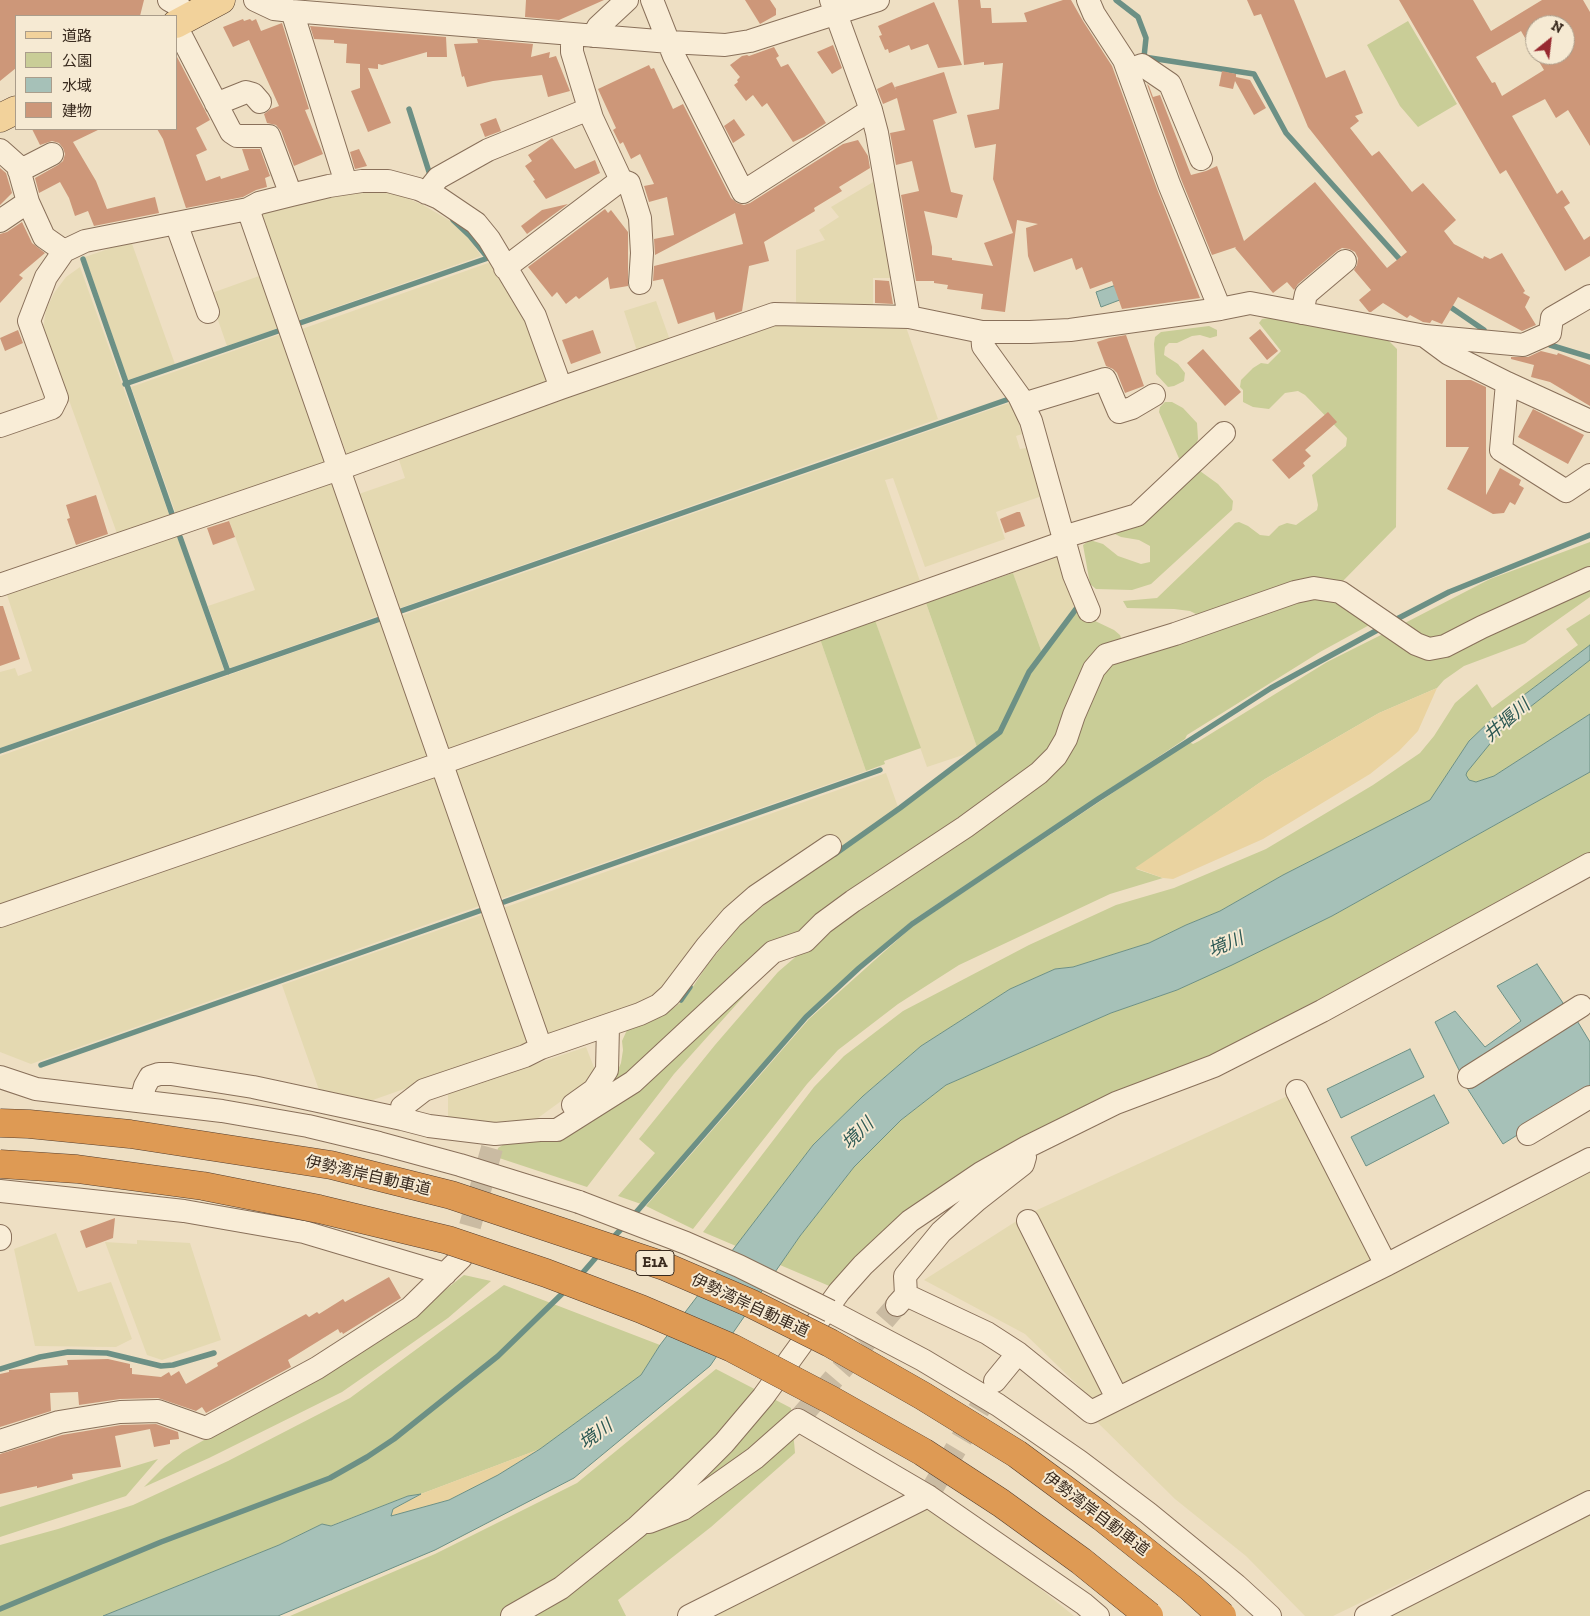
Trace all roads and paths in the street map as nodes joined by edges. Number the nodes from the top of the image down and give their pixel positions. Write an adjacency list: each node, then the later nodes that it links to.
1 (221, 0): 9 (main road)
2 (255, 0): 8 (street)
3 (627, 0): 11 (street)
4 (652, 0): 12 (street)
5 (878, 0): 7 (street)
6 (1088, 0): 13 (street)
7 (834, 7): 12 (street); 18 (street)
8 (292, 12): 11 (street); 25 (street)
9 (178, 17)
10 (178, 19): 15 (street)
11 (582, 35): 12 (street); 16 (street)
12 (670, 42): 18 (street)
13 (1128, 70): 22 (street); 37 (street)
14 (260, 102): 15 (street)
15 (216, 104): 27 (street)
16 (589, 109): 24 (street); 26 (street)
17 (15, 110): 19 (main road)
18 (871, 110): 40 (street)
19 (0, 118)
20 (0, 150): 23 (street)
21 (52, 154): 23 (street)
22 (1201, 159)
23 (19, 172): 28 (street)
24 (621, 180): 34 (street); 35 (street)
25 (346, 183): 26 (street); 27 (street)
26 (426, 193): 34 (street)
27 (290, 195): 29 (street)
28 (28, 202): 30 (street); 32 (street)
29 (248, 208): 31 (street); 50 (street)
30 (0, 221)
31 (176, 223): 32 (street); 38 (street)
32 (64, 251): 48 (street)
33 (1345, 262): 39 (street)
34 (505, 268): 44 (street)
35 (640, 284)
36 (1590, 296): 42 (street)
37 (1220, 309): 39 (street); 41 (street)
38 (208, 312)
39 (1302, 313): 42 (street)
40 (909, 316): 41 (street); 44 (street)
41 (982, 332): 46 (street)
42 (1425, 336): 43 (street)
43 (1507, 383): 47 (street); 51 (street)
44 (561, 388): 50 (street)
45 (1154, 395): 46 (street)
46 (1023, 404): 52 (street)
47 (1590, 421)
48 (0, 426)
49 (1224, 433): 52 (street)
50 (338, 468): 54 (street); 56 (street)
51 (1590, 475)
52 (1063, 539): 55 (street); 56 (street)
53 (1590, 578): 70 (street)
54 (0, 585)
55 (1089, 611)
56 (442, 763): 59 (street); 62 (street)
57 (830, 846): 61 (street)
58 (1590, 864): 72 (street)
59 (0, 916)
60 (1581, 1006): 63 (street)
61 (608, 1026): 62 (street); 70 (street)
62 (542, 1048): 68 (street)
63 (1469, 1077)
64 (1, 1080): 67 (street)
65 (1297, 1091): 78 (street)
66 (1590, 1097): 71 (street)
67 (141, 1101): 68 (street); 92 (street, bridge)
68 (402, 1119): 70 (street)
69 (0, 1123): 91 (highway, 伊勢湾岸自動車道 / E1A, bridge)
70 (540, 1130)
71 (1528, 1134)
72 (1027, 1148): 80 (street); 86 (street)
73 (1590, 1160): 78 (street)
74 (0, 1164): 90 (highway, bridge)
75 (0, 1191): 79 (street)
76 (1028, 1221): 82 (street)
77 (460, 1258): 79 (street)
78 (1386, 1264): 82 (street)
79 (445, 1274): 83 (street)
80 (1018, 1353): 81 (street); 82 (street)
81 (995, 1381)
82 (1117, 1398)
83 (0, 1441)
84 (928, 1496): 86 (street); 87 (street); 89 (street)
85 (1590, 1502): 93 (street)
86 (637, 1527): 88 (street)
87 (1091, 1612)
88 (512, 1616)
89 (689, 1616)
90 (1149, 1616)
91 (1222, 1616)
92 (1270, 1616)
93 (1366, 1616)

